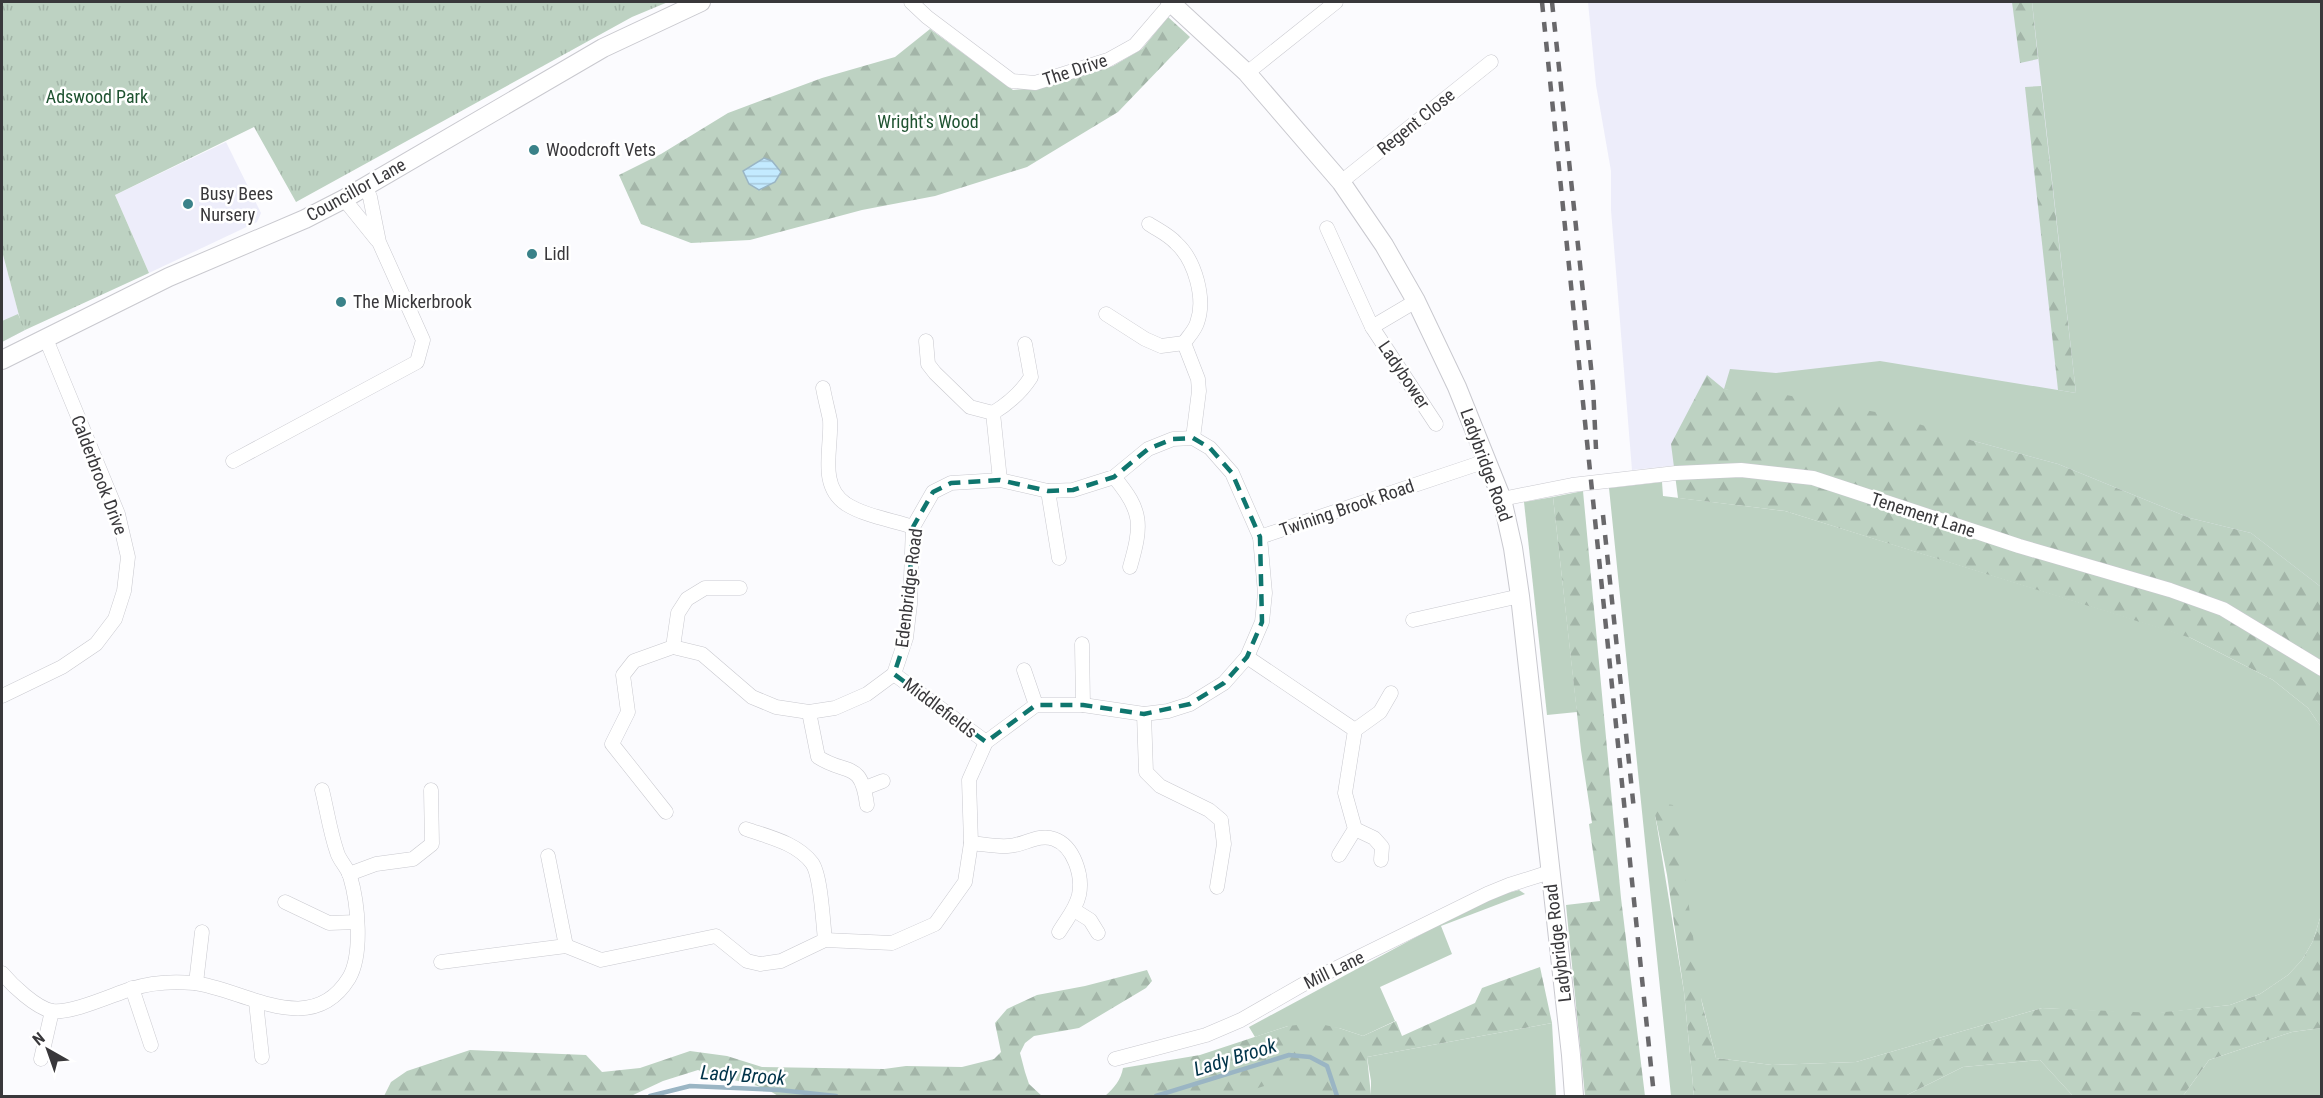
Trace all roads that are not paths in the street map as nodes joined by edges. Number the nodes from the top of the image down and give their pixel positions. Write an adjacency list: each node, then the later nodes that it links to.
1 (701, 2): 8 (street, Councillor Lane)
2 (911, 2): 3 (street, The Drive)
3 (1171, 2): 6 (street, Ladybridge Road)
4 (1336, 2): 6 (street)
5 (1491, 62): 7 (street, Regent Close)
6 (1247, 73): 7 (street, Ladybridge Road)
7 (1341, 182): 13 (street, Ladybridge Road)
8 (365, 186): 9 (street, Councillor Lane); 12 (street)
9 (344, 199): 12 (street); 16 (street, Councillor Lane)
10 (1149, 224): 18 (street)
11 (1327, 228): 15 (street, Ladybower)
12 (379, 242): 25 (street)
13 (1416, 302): 15 (street, Ladybower); 26 (street, Ladybridge Road)
14 (1106, 314): 18 (street)
15 (1372, 327): 23 (street, Ladybower)
16 (46, 339): 20 (street, Councillor Lane); 45 (street, Calderbrook Drive)
17 (926, 341): 22 (street)
18 (1184, 343): 24 (street)
19 (1025, 344): 22 (street)
20 (2, 360)
21 (823, 388): 31 (street)
22 (993, 412): 28 (street)
23 (1436, 424)
24 (1193, 438): 27 (street, Edenbridge Road); 32 (street)
25 (233, 461)
26 (1486, 461): 30 (street, Ladybridge Road); 32 (street, Twining Brook Road)
27 (1114, 477): 29 (street, Edenbridge Road); 34 (street)
28 (1000, 480): 29 (street, Edenbridge Road); 31 (street, Edenbridge Road)
29 (1048, 491): 33 (street)
30 (1502, 499): 36 (street, Ladybridge Road); 41 (street, Tenement Lane)
31 (913, 527): 43 (street, Edenbridge Road)
32 (1260, 537): 40 (street, Twining Brook Road)
33 (1059, 558)
34 (1131, 567)
35 (741, 588): 39 (street)
36 (1520, 596): 37 (street); 64 (street, Ladybridge Road)
37 (1413, 620)
38 (1082, 644): 47 (street)
39 (673, 647): 48 (street, Edenbridge Road); 57 (street)
40 (1247, 657): 49 (street, Twining Brook Road); 50 (street)
41 (2322, 669)
42 (1024, 670): 46 (street)
43 (894, 674): 48 (street, Edenbridge Road); 51 (street, Middlefields)
44 (1391, 693): 50 (street)
45 (2, 696)
46 (1036, 705): 47 (street, Twining Brook Road); 51 (street)
47 (1083, 705): 49 (street, Twining Brook Road)
48 (809, 712): 53 (street)
49 (1144, 714): 66 (street)
50 (1354, 730): 59 (street)
51 (986, 742): 60 (street)
52 (883, 781): 53 (street)
53 (865, 788): 56 (street)
54 (322, 790): 65 (street)
55 (431, 790): 65 (street)
56 (867, 805)
57 (666, 812)
58 (746, 829): 73 (street)
59 (1355, 829): 61 (street); 63 (street)
60 (971, 843): 68 (street); 73 (street)
61 (1339, 855)
62 (548, 856): 74 (street)
63 (1381, 860)
64 (1550, 872): 84 (street, Mill Lane); 85 (street, Ladybridge Road)
65 (349, 874): 69 (street)
66 (1217, 887)
67 (285, 902): 69 (street)
68 (1074, 910): 71 (street); 72 (street)
69 (357, 922): 79 (street)
70 (202, 932): 77 (street)
71 (1059, 932)
72 (1098, 933)
73 (825, 940): 74 (street)
74 (566, 946): 75 (street)
75 (441, 962)
76 (2, 974): 80 (street)
77 (196, 983): 78 (street); 79 (street)
78 (132, 988): 80 (street); 81 (street)
79 (256, 1002): 82 (street)
80 (52, 1011): 83 (street)
81 (150, 1045)
82 (262, 1057)
83 (41, 1059)
84 (1115, 1059)
85 (1574, 1096)

